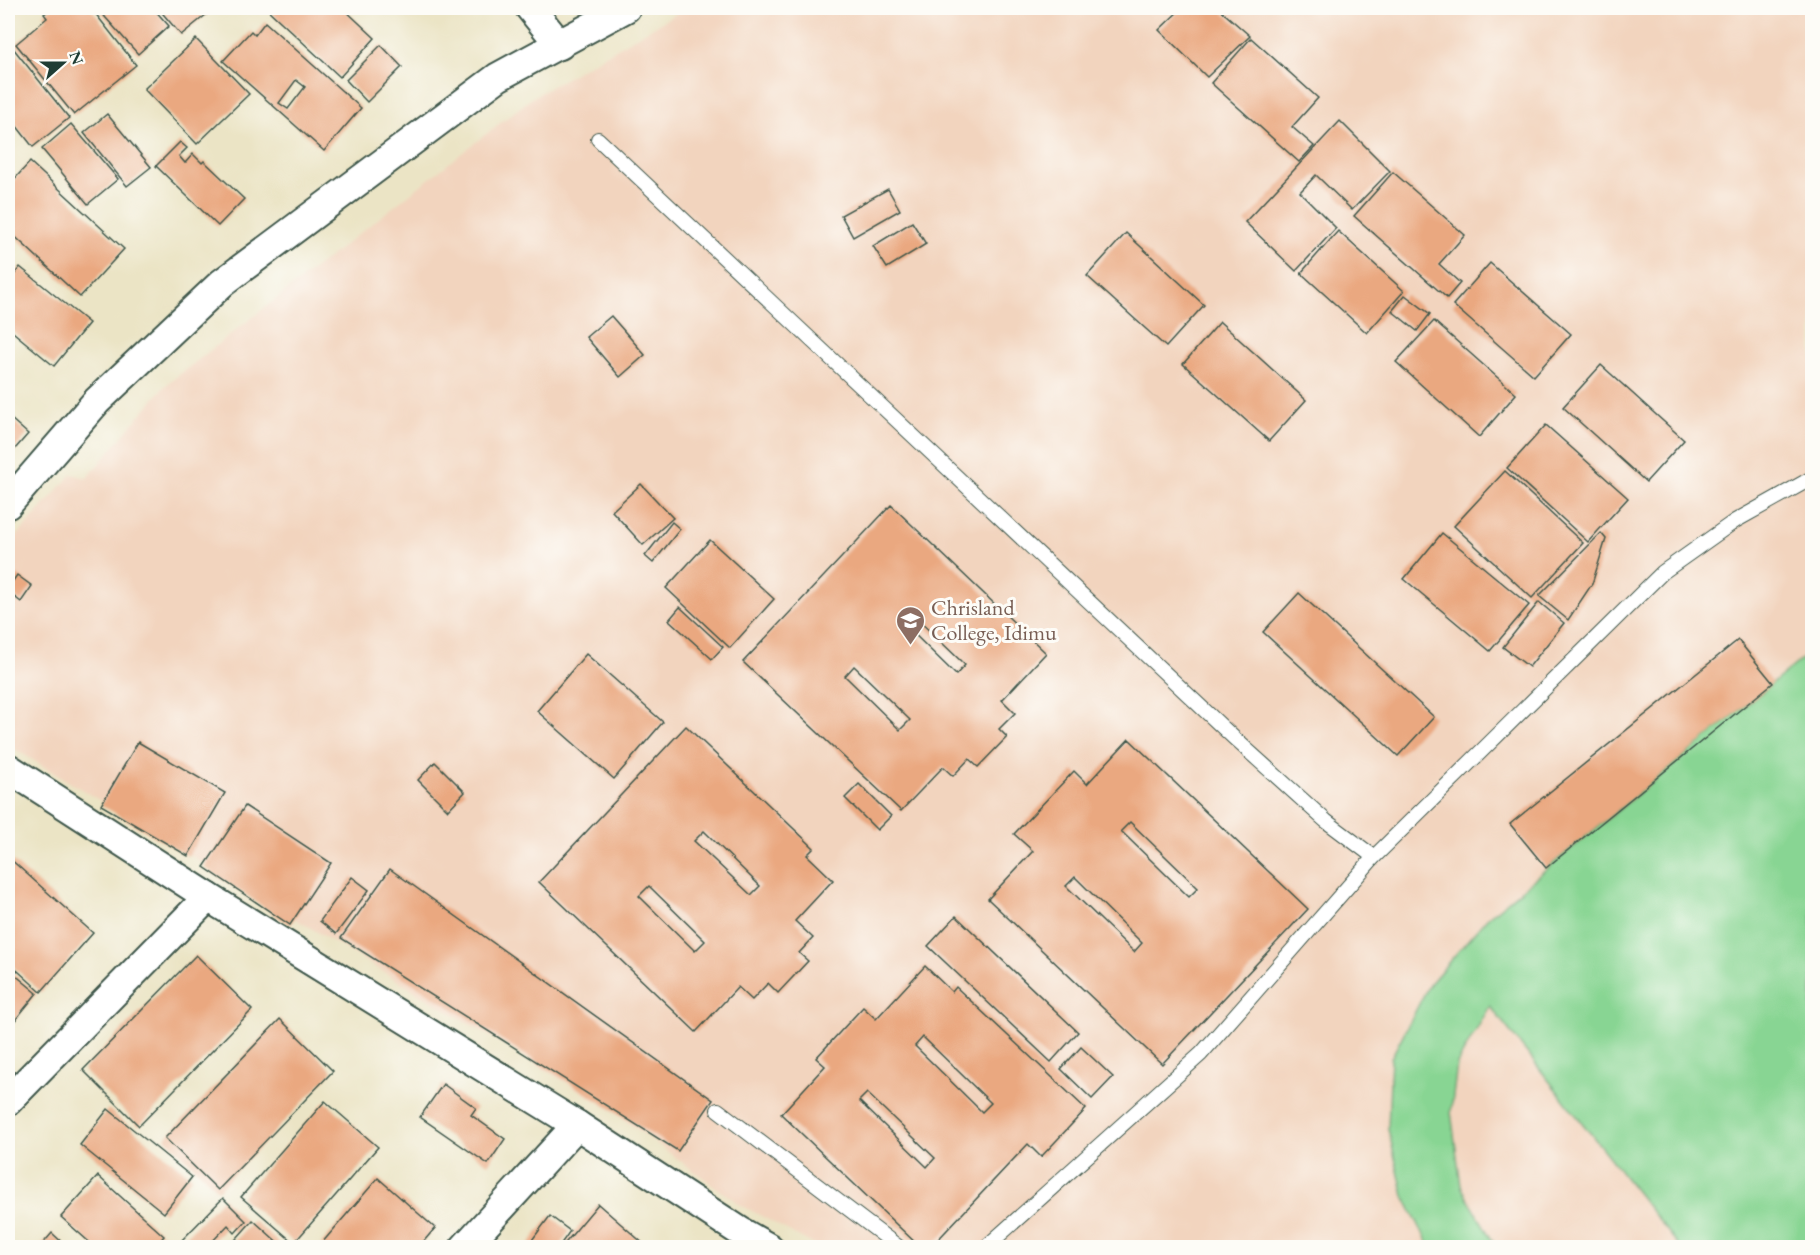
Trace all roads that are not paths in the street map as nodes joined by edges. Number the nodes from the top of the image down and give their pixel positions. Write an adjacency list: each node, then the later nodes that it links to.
1 (530, 8): 3 (street)
2 (626, 8): 3 (street)
3 (560, 45): 6 (street)
4 (598, 139): 8 (lane)
5 (1812, 478): 8 (lane)
6 (8, 504)
7 (8, 768): 9 (street)
8 (1374, 856): 16 (lane)
9 (208, 897): 10 (street); 12 (street)
10 (8, 1101)
11 (718, 1110): 15 (lane)
12 (577, 1125): 13 (street); 14 (street)
13 (464, 1248)
14 (769, 1248)
15 (900, 1248)
16 (985, 1248)

